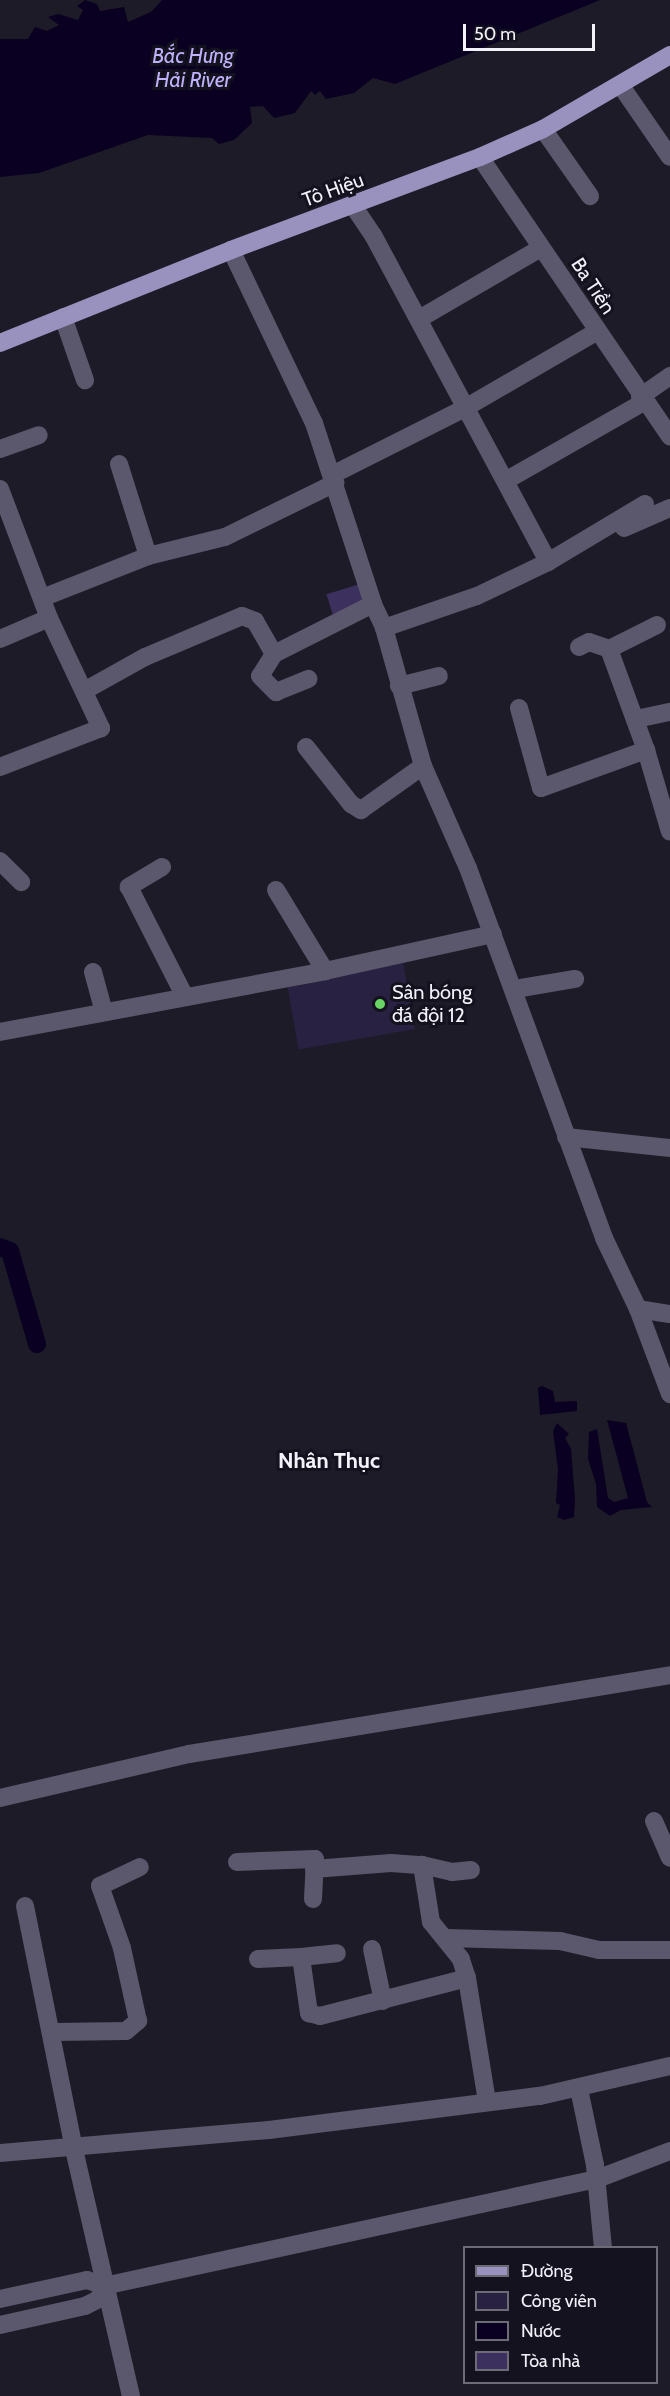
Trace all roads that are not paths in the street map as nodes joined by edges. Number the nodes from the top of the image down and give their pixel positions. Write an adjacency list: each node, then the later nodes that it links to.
1 (670, 55): 2 (main road, Tô Hiệu)
2 (621, 86): 3 (main road, Tô Hiệu); 4 (street)
3 (543, 129): 5 (main road, Tô Hiệu); 6 (street)
4 (670, 157)
5 (480, 158): 7 (main road, Tô Hiệu); 8 (street, Ba Tiền)
6 (591, 196)
7 (354, 207): 9 (main road, Tô Hiệu); 11 (street)
8 (541, 248): 11 (street); 12 (street, Ba Tiền)
9 (231, 250): 10 (main road, Tô Hiệu); 22 (street)
10 (63, 317): 13 (main road, Tô Hiệu); 15 (street)
11 (419, 319): 17 (street)
12 (596, 332): 16 (street, Ba Tiền); 17 (street)
13 (0, 343)
14 (670, 376): 16 (street)
15 (85, 380)
16 (642, 400): 19 (street, Ba Tiền); 23 (street)
17 (465, 408): 22 (street); 23 (street)
18 (39, 435): 20 (street)
19 (670, 437)
20 (0, 449)
21 (119, 464): 28 (street)
22 (334, 479): 28 (street); 31 (street)
23 (507, 480): 29 (street)
24 (0, 489): 30 (street)
25 (645, 504): 29 (street)
26 (670, 508): 27 (street)
27 (582, 549)
28 (148, 556): 30 (street)
29 (548, 561): 34 (street)
30 (42, 598): 32 (street)
31 (373, 604): 34 (street); 38 (street)
32 (49, 618): 35 (street); 42 (street)
33 (657, 625): 37 (street)
34 (384, 628): 41 (street)
35 (0, 639)
36 (579, 646): 37 (street)
37 (609, 649): 45 (street)
38 (274, 654): 40 (street); 42 (street)
39 (439, 676): 41 (street)
40 (308, 679)
41 (399, 686): 48 (street)
42 (84, 691): 49 (street)
43 (519, 708): 47 (street)
44 (670, 712): 45 (street)
45 (636, 719): 47 (street)
46 (306, 747): 48 (street)
47 (646, 750): 50 (street)
48 (423, 766): 55 (street)
49 (0, 767)
50 (670, 832)
51 (0, 861): 53 (street)
52 (162, 867): 60 (street)
53 (21, 882)
54 (276, 891): 56 (street)
55 (493, 934): 56 (street); 59 (street)
56 (325, 971): 60 (street)
57 (93, 972): 61 (street)
58 (575, 979): 59 (street)
59 (515, 989): 63 (street)
60 (184, 995): 61 (street)
61 (104, 1012): 62 (street)
62 (0, 1032)
63 (566, 1137): 64 (street); 65 (street)
64 (670, 1148)
65 (638, 1309): 66 (street); 67 (street)
66 (670, 1314)
67 (670, 1394)
68 (670, 1675): 69 (street)
69 (0, 1798)
70 (654, 1821): 71 (street)
71 (670, 1858)
72 (237, 1862): 75 (street)
73 (422, 1865): 75 (street); 76 (street); 79 (street)
74 (140, 1867): 87 (street)
75 (314, 1869): 77 (street)
76 (471, 1869)
77 (312, 1899)
78 (25, 1906): 87 (street)
79 (446, 1938): 81 (street); 85 (street)
80 (372, 1949): 86 (street)
81 (670, 1950)
82 (337, 1953): 83 (street)
83 (301, 1957): 84 (street); 86 (street)
84 (258, 1959)
85 (467, 1978): 86 (street); 90 (street)
86 (383, 2001)
87 (53, 2032): 91 (street)
88 (670, 2066): 89 (street)
89 (579, 2089): 90 (street); 94 (street)
90 (495, 2101): 91 (street)
91 (73, 2145): 93 (street); 96 (street)
92 (670, 2151): 94 (street)
93 (0, 2153)
94 (597, 2179): 95 (street); 96 (street)
95 (603, 2246)
96 (104, 2286): 97 (street); 98 (street); 99 (street)
97 (0, 2299)
98 (0, 2325)
99 (131, 2396)

